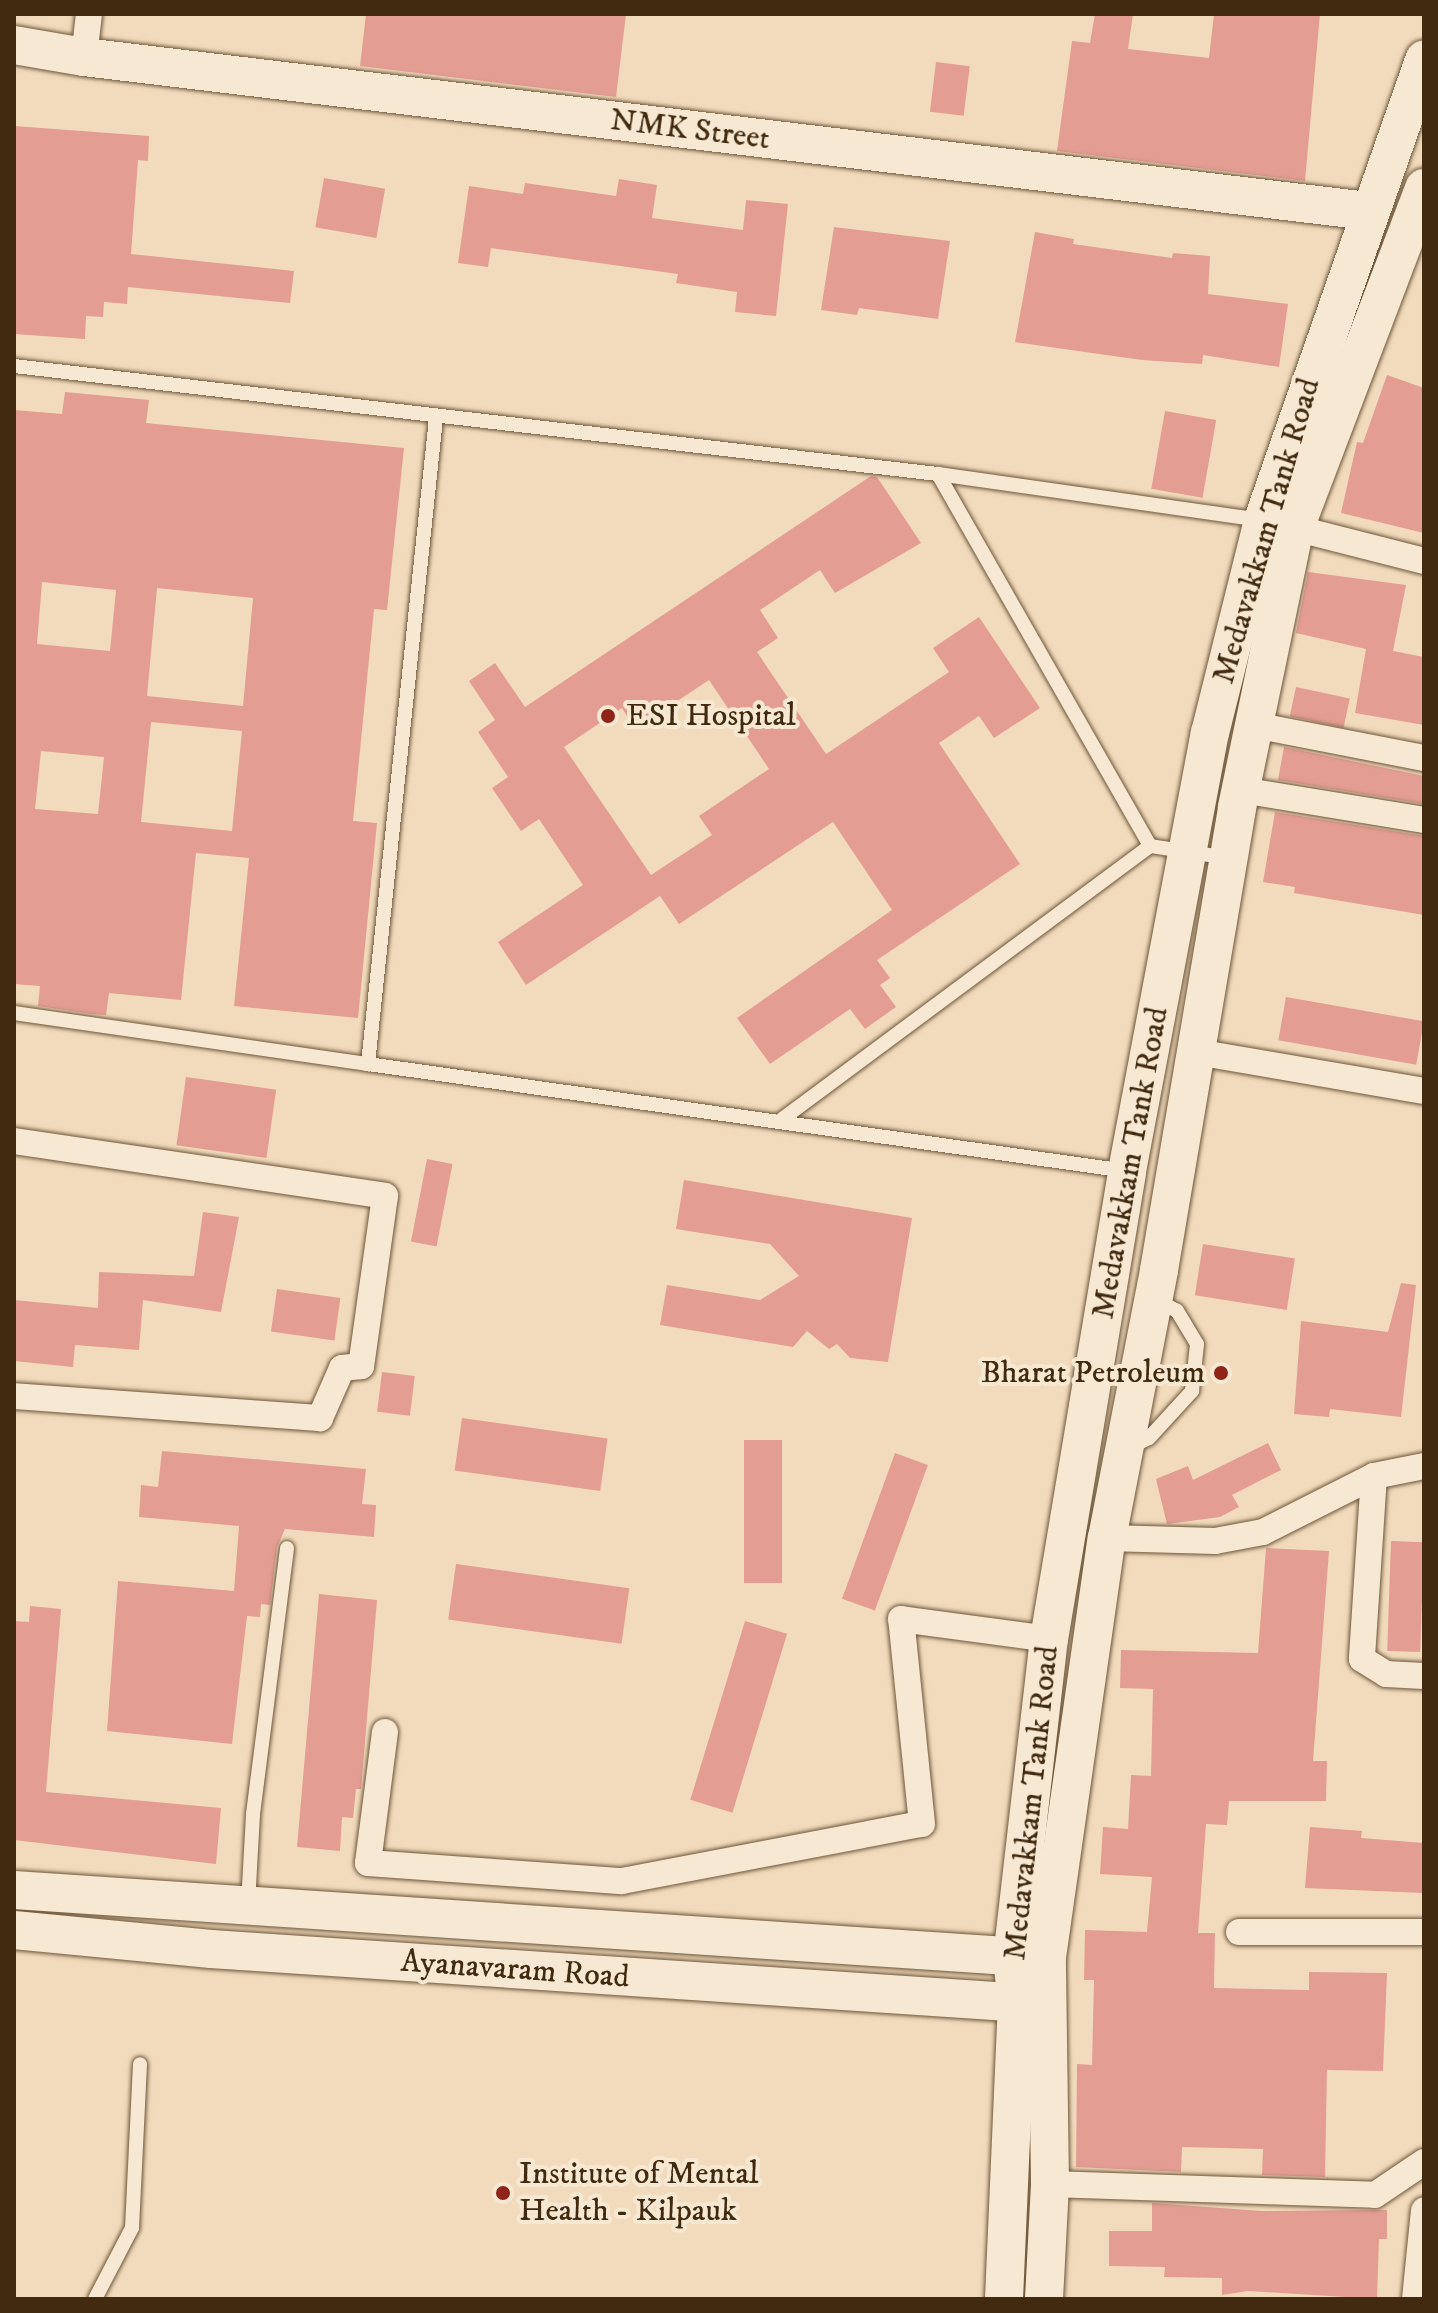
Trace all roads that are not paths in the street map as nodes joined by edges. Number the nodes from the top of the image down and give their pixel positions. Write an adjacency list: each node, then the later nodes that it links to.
1 (89, 14): 3 (street)
2 (14, 45): 3 (main road, NMK Street)
3 (84, 57): 6 (main road, NMK Street)
4 (1424, 59): 6 (main road, Medavakkam Tank Road)
5 (1424, 188): 10 (main road, Medavakkam Tank Road)
6 (1367, 211): 10 (main road, Medavakkam Tank Road)
7 (14, 366): 8 (lane)
8 (436, 418): 9 (lane); 21 (lane)
9 (938, 474): 10 (lane); 16 (lane)
10 (1279, 524): 11 (street); 12 (main road, Medavakkam Tank Road); 17 (main road, Medavakkam Tank Road)
11 (1424, 561)
12 (1254, 725): 13 (street); 14 (main road, Medavakkam Tank Road)
13 (1424, 758)
14 (1241, 790): 15 (street); 18 (main road, Medavakkam Tank Road)
15 (1424, 820)
16 (1150, 846): 17 (lane); 23 (lane)
17 (1189, 851): 18 (lane); 25 (main road, Medavakkam Tank Road)
18 (1228, 858): 20 (main road, Medavakkam Tank Road)
19 (14, 1013): 21 (lane)
20 (1196, 1052): 22 (street); 26 (main road, Medavakkam Tank Road)
21 (368, 1064): 23 (lane)
22 (1424, 1091)
23 (781, 1120): 25 (lane)
24 (14, 1141): 27 (street)
25 (1127, 1171): 33 (main road, Medavakkam Tank Road)
26 (1153, 1299): 28 (main road, Medavakkam Tank Road); 28 (lane)
27 (14, 1396)
28 (1124, 1451): 31 (main road, Medavakkam Tank Road)
29 (1424, 1466): 30 (street)
30 (1374, 1476): 31 (street); 34 (street)
31 (1107, 1538): 41 (main road, Medavakkam Tank Road)
32 (287, 1548): 37 (lane)
33 (1049, 1639): 35 (street); 41 (main road, Medavakkam Tank Road)
34 (1424, 1676)
35 (385, 1732)
36 (14, 1890): 37 (main road, Ayanavaram Road)
37 (248, 1904): 41 (main road, Ayanavaram Road)
38 (14, 1930): 42 (main road, Ayanavaram Road)
39 (1239, 1932): 40 (street)
40 (1424, 1932)
41 (1030, 1958): 42 (main road, Medavakkam Tank Road)
42 (1034, 2004): 45 (main road, Medavakkam Tank Road); 48 (main road, Medavakkam Tank Road)
43 (140, 2064): 47 (lane)
44 (1424, 2162): 45 (street)
45 (1050, 2184): 49 (main road, Medavakkam Tank Road)
46 (1424, 2210): 50 (street)
47 (95, 2299)
48 (1004, 2299)
49 (1044, 2299)
50 (1415, 2299)

